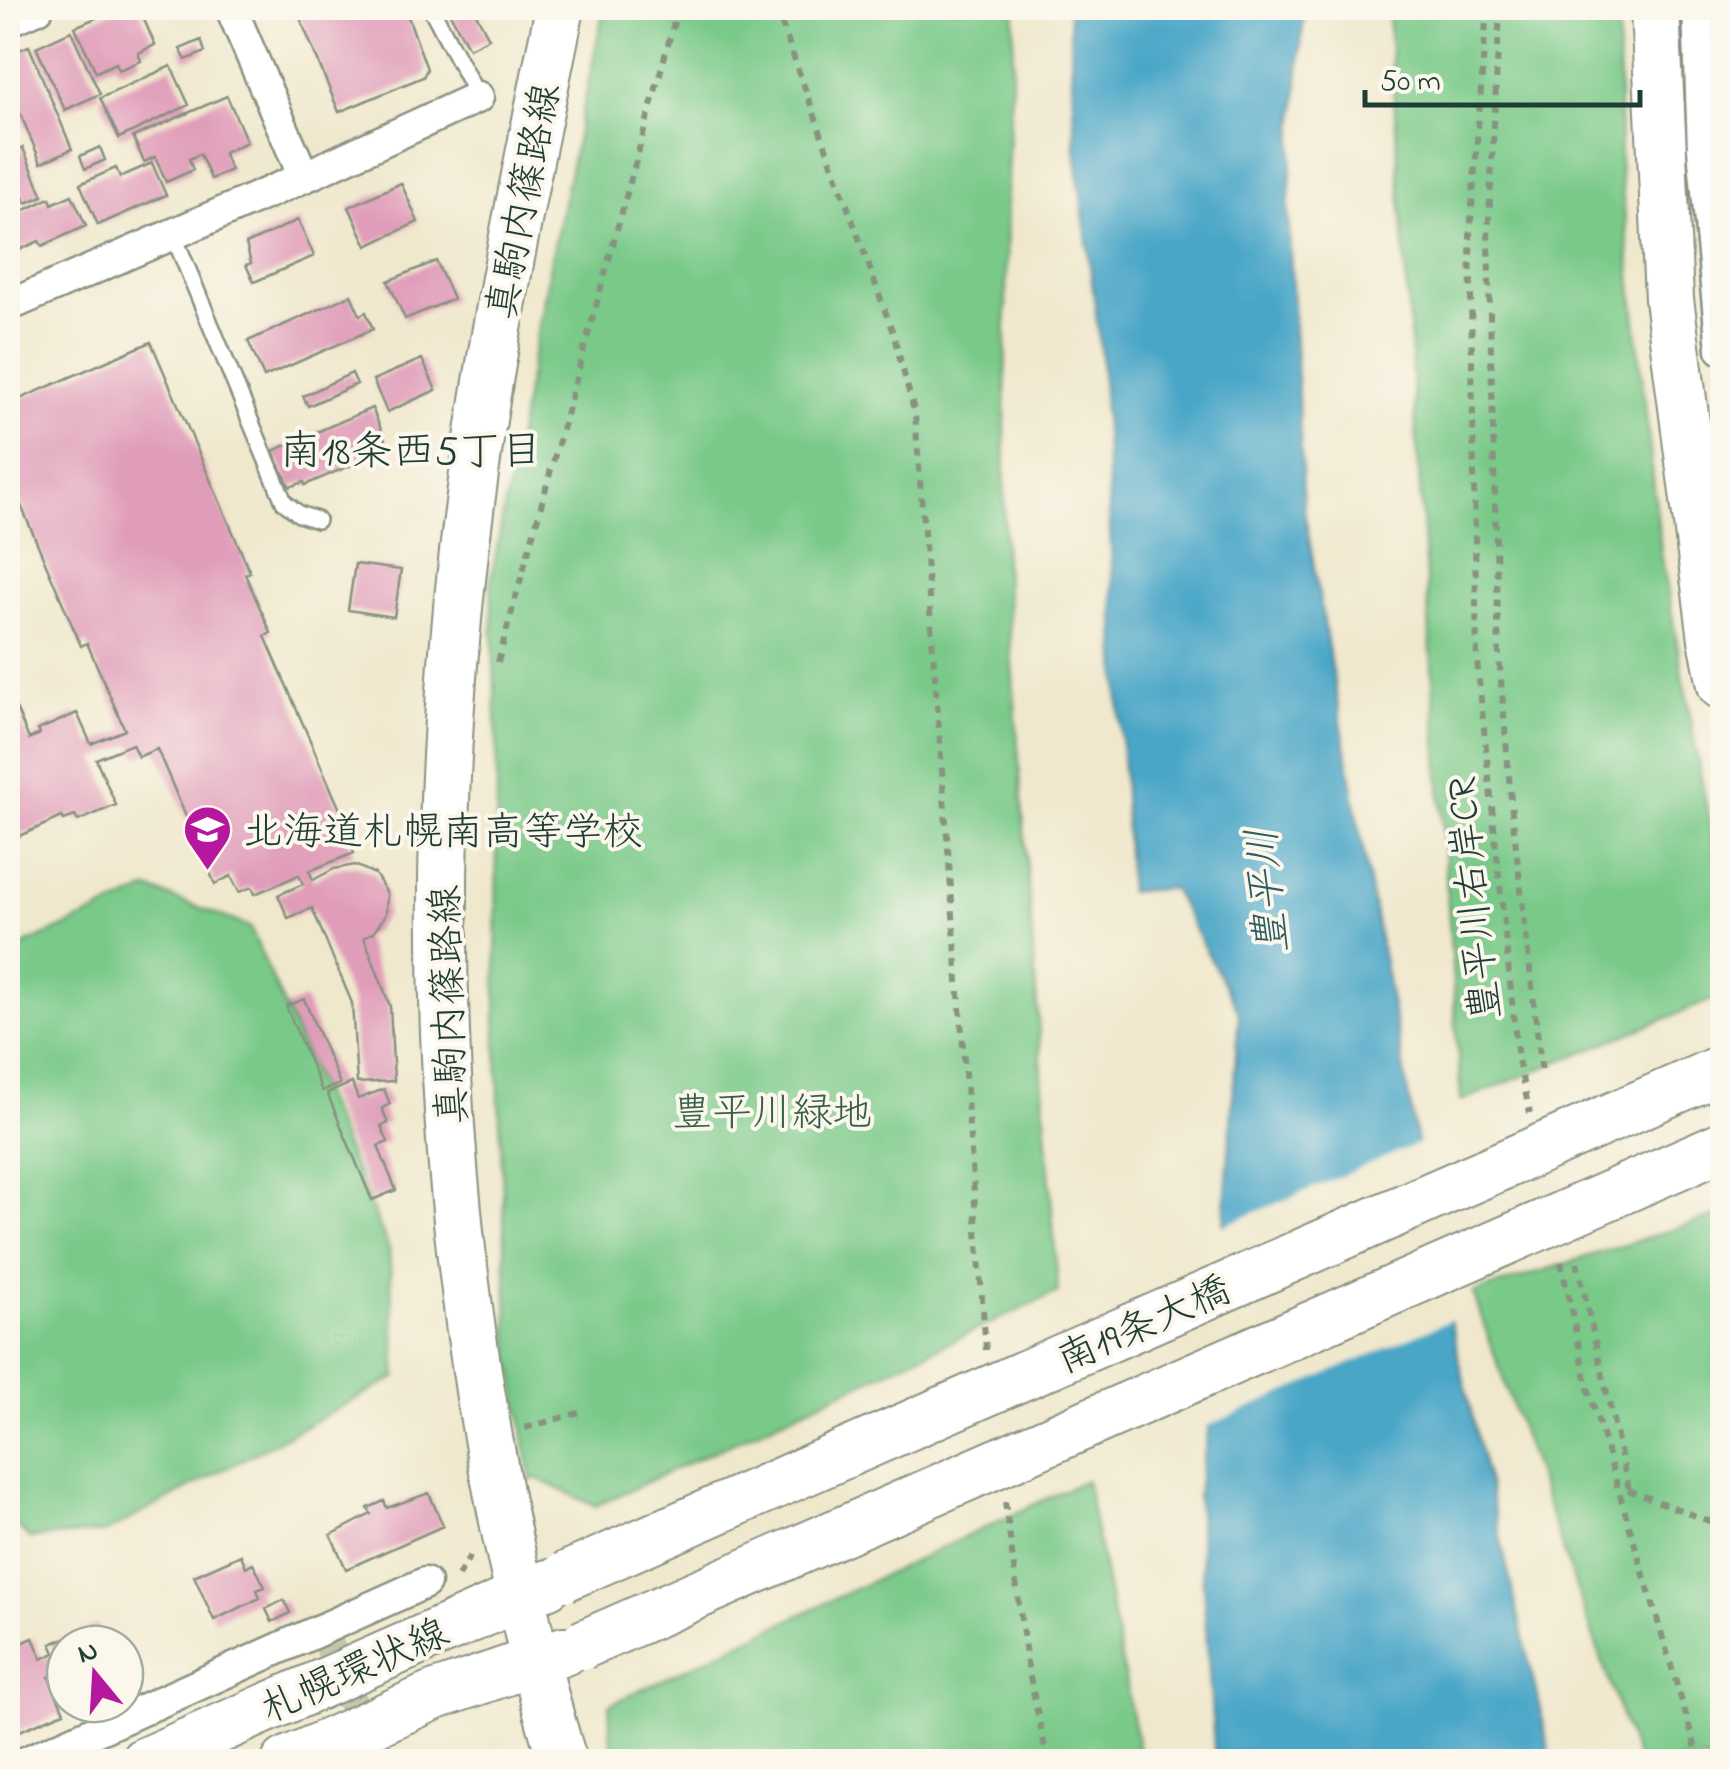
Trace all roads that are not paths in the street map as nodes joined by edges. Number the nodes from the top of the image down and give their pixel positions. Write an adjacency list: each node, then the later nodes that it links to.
1 (38, 8): 7 (street)
2 (231, 8): 9 (street)
3 (431, 8): 8 (lane)
4 (560, 8): 19 (main road, 真駒内篠路線)
5 (1655, 8): 14 (main road)
6 (1698, 8): 12 (street)
7 (8, 20)
8 (478, 96): 9 (street)
9 (304, 177): 10 (street)
10 (172, 234): 11 (street); 13 (lane)
11 (8, 306)
12 (1722, 348)
13 (318, 520)
14 (1722, 685)
15 (1722, 1069): 17 (main road, 南19条大橋, bridge)
16 (1722, 1146): 20 (main road, 南19条大橋, bridge)
17 (564, 1577): 19 (main road, 札幌環状線)
18 (425, 1582): 22 (street)
19 (520, 1596): 21 (main road, 真駒内篠路線); 23 (main road, 札幌環状線)
20 (582, 1645): 21 (main road, 札幌環状線)
21 (536, 1660): 24 (main road, 札幌環状線); 25 (main road, 真駒内篠路線)
22 (26, 1762)
23 (144, 1762)
24 (286, 1762)
25 (563, 1762)

